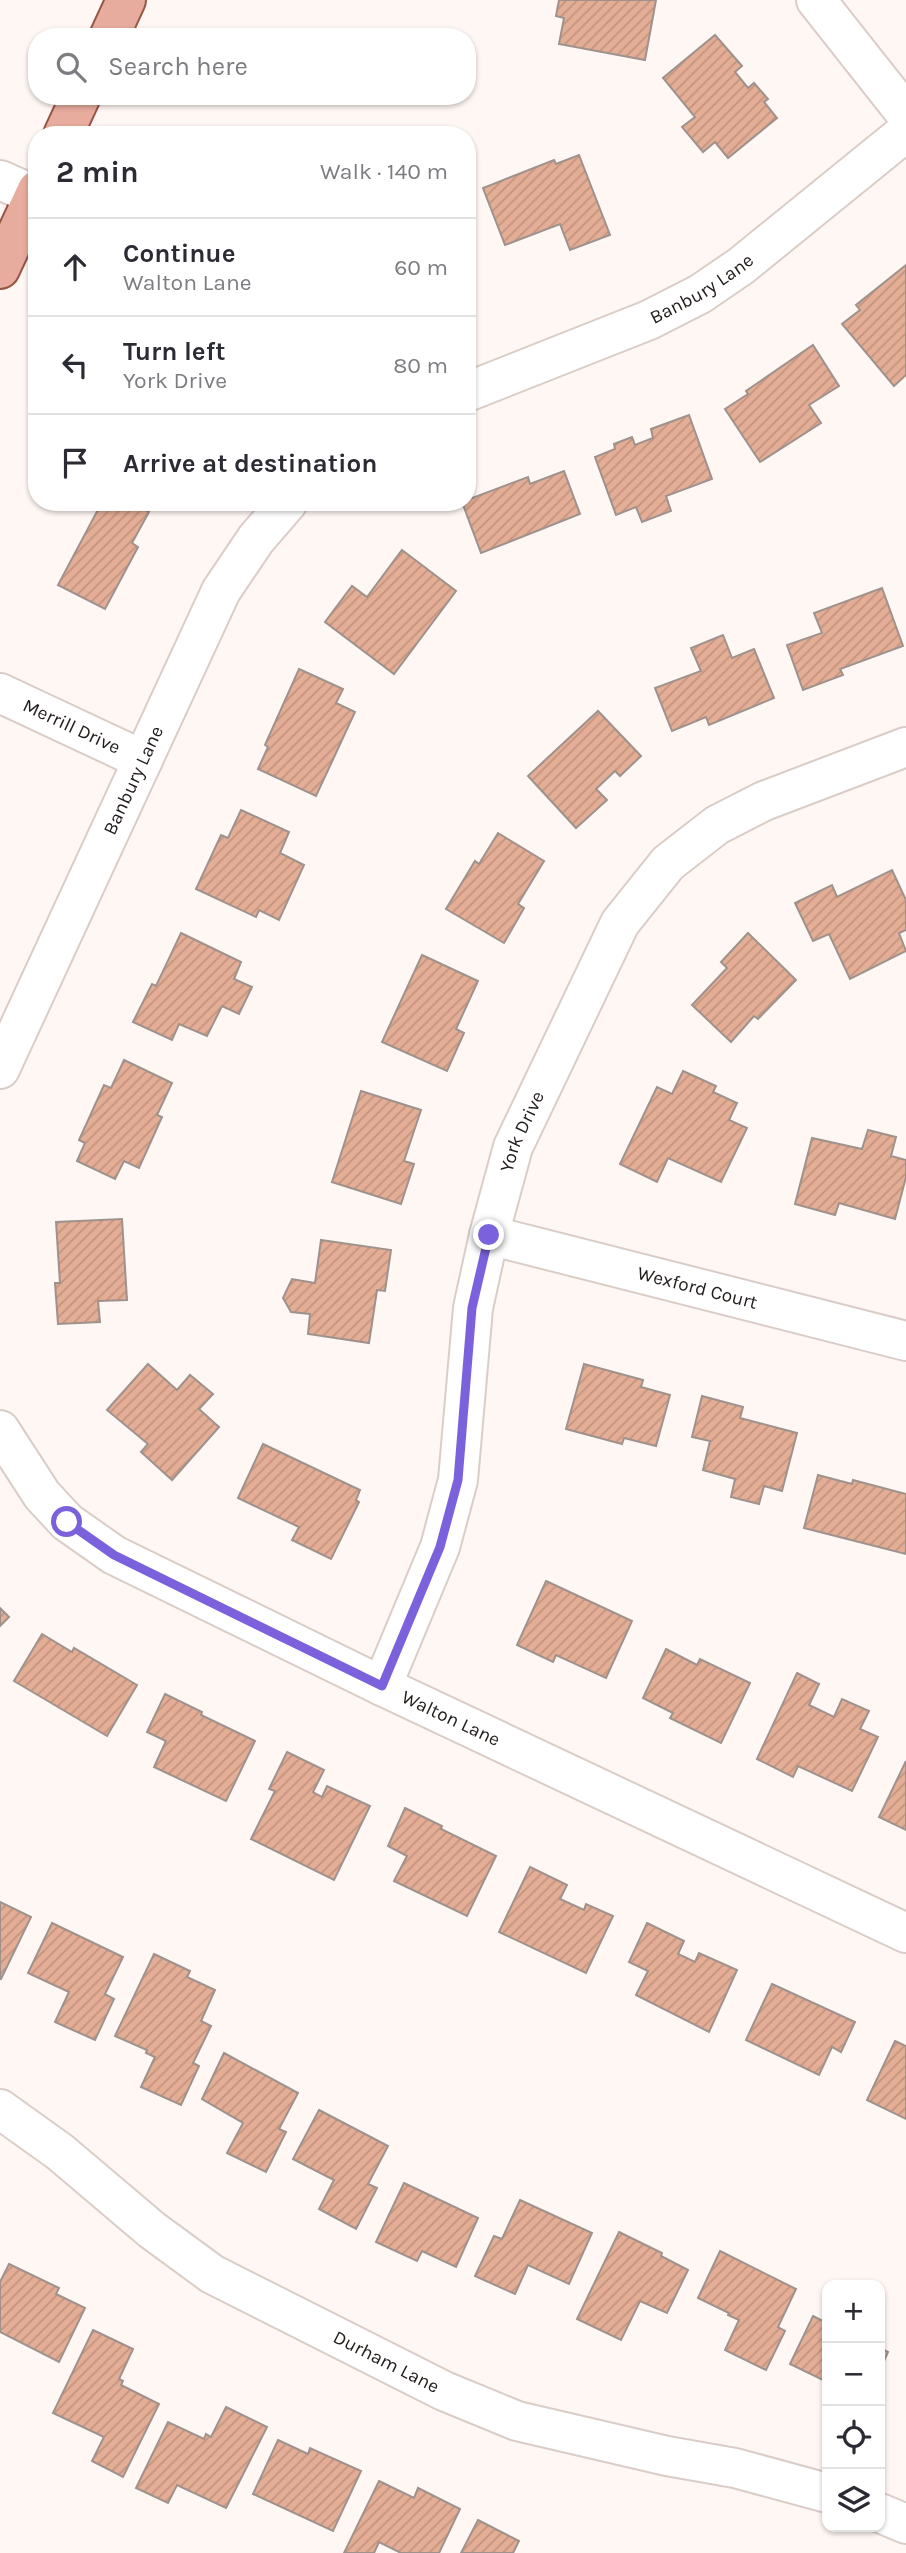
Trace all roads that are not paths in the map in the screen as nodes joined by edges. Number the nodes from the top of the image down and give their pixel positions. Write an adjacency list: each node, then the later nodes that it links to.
1 (126, 0): 3 (main road)
2 (816, 0): 5 (street)
3 (113, 28)
4 (77, 105): 6 (main road)
5 (906, 114)
6 (67, 126)
7 (906, 132): 12 (street, Banbury Lane)
8 (0, 180): 9 (street)
9 (28, 190)
10 (28, 210): 11 (main road)
11 (0, 269)
12 (476, 389)
13 (280, 511): 16 (street, Banbury Lane)
14 (0, 693): 16 (street, Merrill Drive)
15 (906, 747): 18 (street, York Drive)
16 (143, 760): 17 (street, Banbury Lane)
17 (0, 1069)
18 (489, 1235): 19 (street, Wexford Court); 21 (street, York Drive)
19 (906, 1340)
20 (0, 1430): 21 (street, Walton Lane)
21 (382, 1686): 22 (street, Walton Lane)
22 (906, 1933)
23 (0, 2109): 24 (street, Durham Lane)
24 (822, 2492)
25 (885, 2515): 26 (street)
26 (906, 2524)

